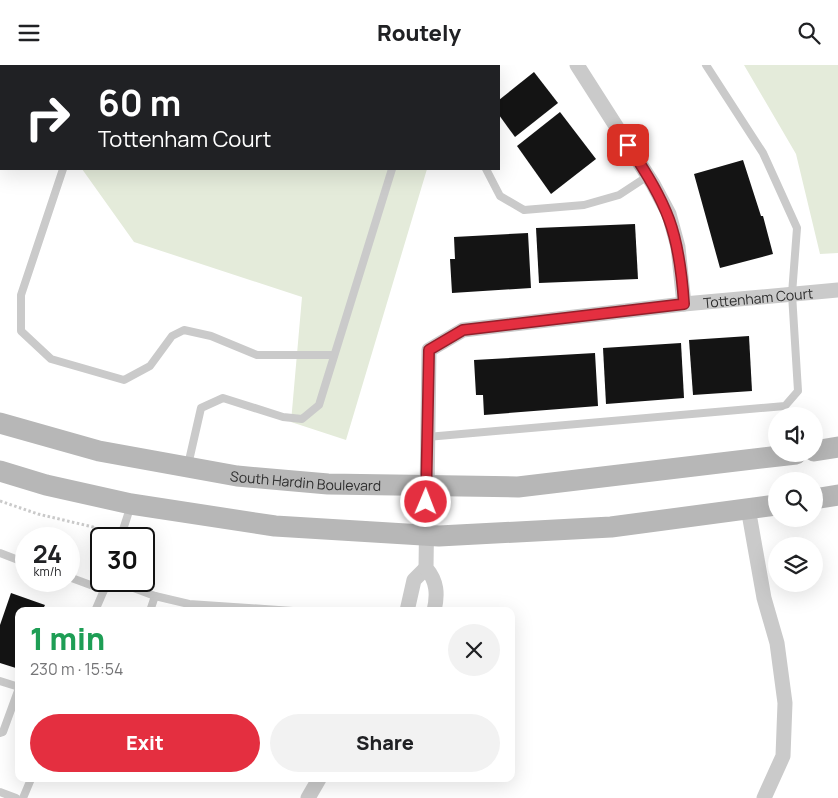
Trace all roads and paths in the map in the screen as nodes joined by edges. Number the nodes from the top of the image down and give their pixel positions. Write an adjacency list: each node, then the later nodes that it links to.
1 (577, 65): 6 (street)
2 (706, 65): 8 (lane)
3 (62, 170): 10 (lane)
4 (392, 170): 10 (lane)
5 (487, 170): 6 (lane)
6 (648, 177): 9 (street)
7 (838, 290): 8 (street, Tottenham Court)
8 (792, 294): 9 (street, Tottenham Court); 12 (lane)
9 (684, 304): 12 (street, Tottenham Court)
10 (334, 355): 16 (lane)
11 (0, 423): 16 (main road, South Hardin Boulevard)
12 (427, 437): 18 (street, Tottenham Court)
13 (838, 447): 14 (main road)
14 (823, 450)
15 (768, 457): 18 (main road, South Hardin Boulevard)
16 (188, 467): 18 (main road, South Hardin Boulevard)
17 (0, 471): 22 (main road)
18 (426, 485): 27 (street, Tottenham Court)
19 (838, 495): 20 (main road)
20 (823, 498)
21 (0, 501): 25 (path)
22 (131, 505): 26 (lane); 27 (main road)
23 (768, 506): 24 (main road)
24 (748, 509): 27 (main road); 49 (street)
25 (93, 527)
26 (124, 527)
27 (426, 535): 30 (street, Tottenham Court)
28 (0, 553): 29 (lane)
29 (15, 559)
30 (426, 568): 37 (street); 38 (street)
31 (103, 592): 34 (lane)
32 (144, 592): 33 (lane)
33 (155, 596): 35 (lane); 36 (lane)
34 (97, 607)
35 (151, 607)
36 (232, 607)
37 (408, 607)
38 (435, 607)
39 (0, 681): 40 (lane)
40 (15, 686)
41 (15, 698): 42 (lane)
42 (0, 733)
43 (30, 782): 47 (lane)
44 (317, 782): 48 (street)
45 (0, 792): 46 (lane)
46 (16, 798)
47 (23, 798)
48 (308, 798)
49 (764, 798)

